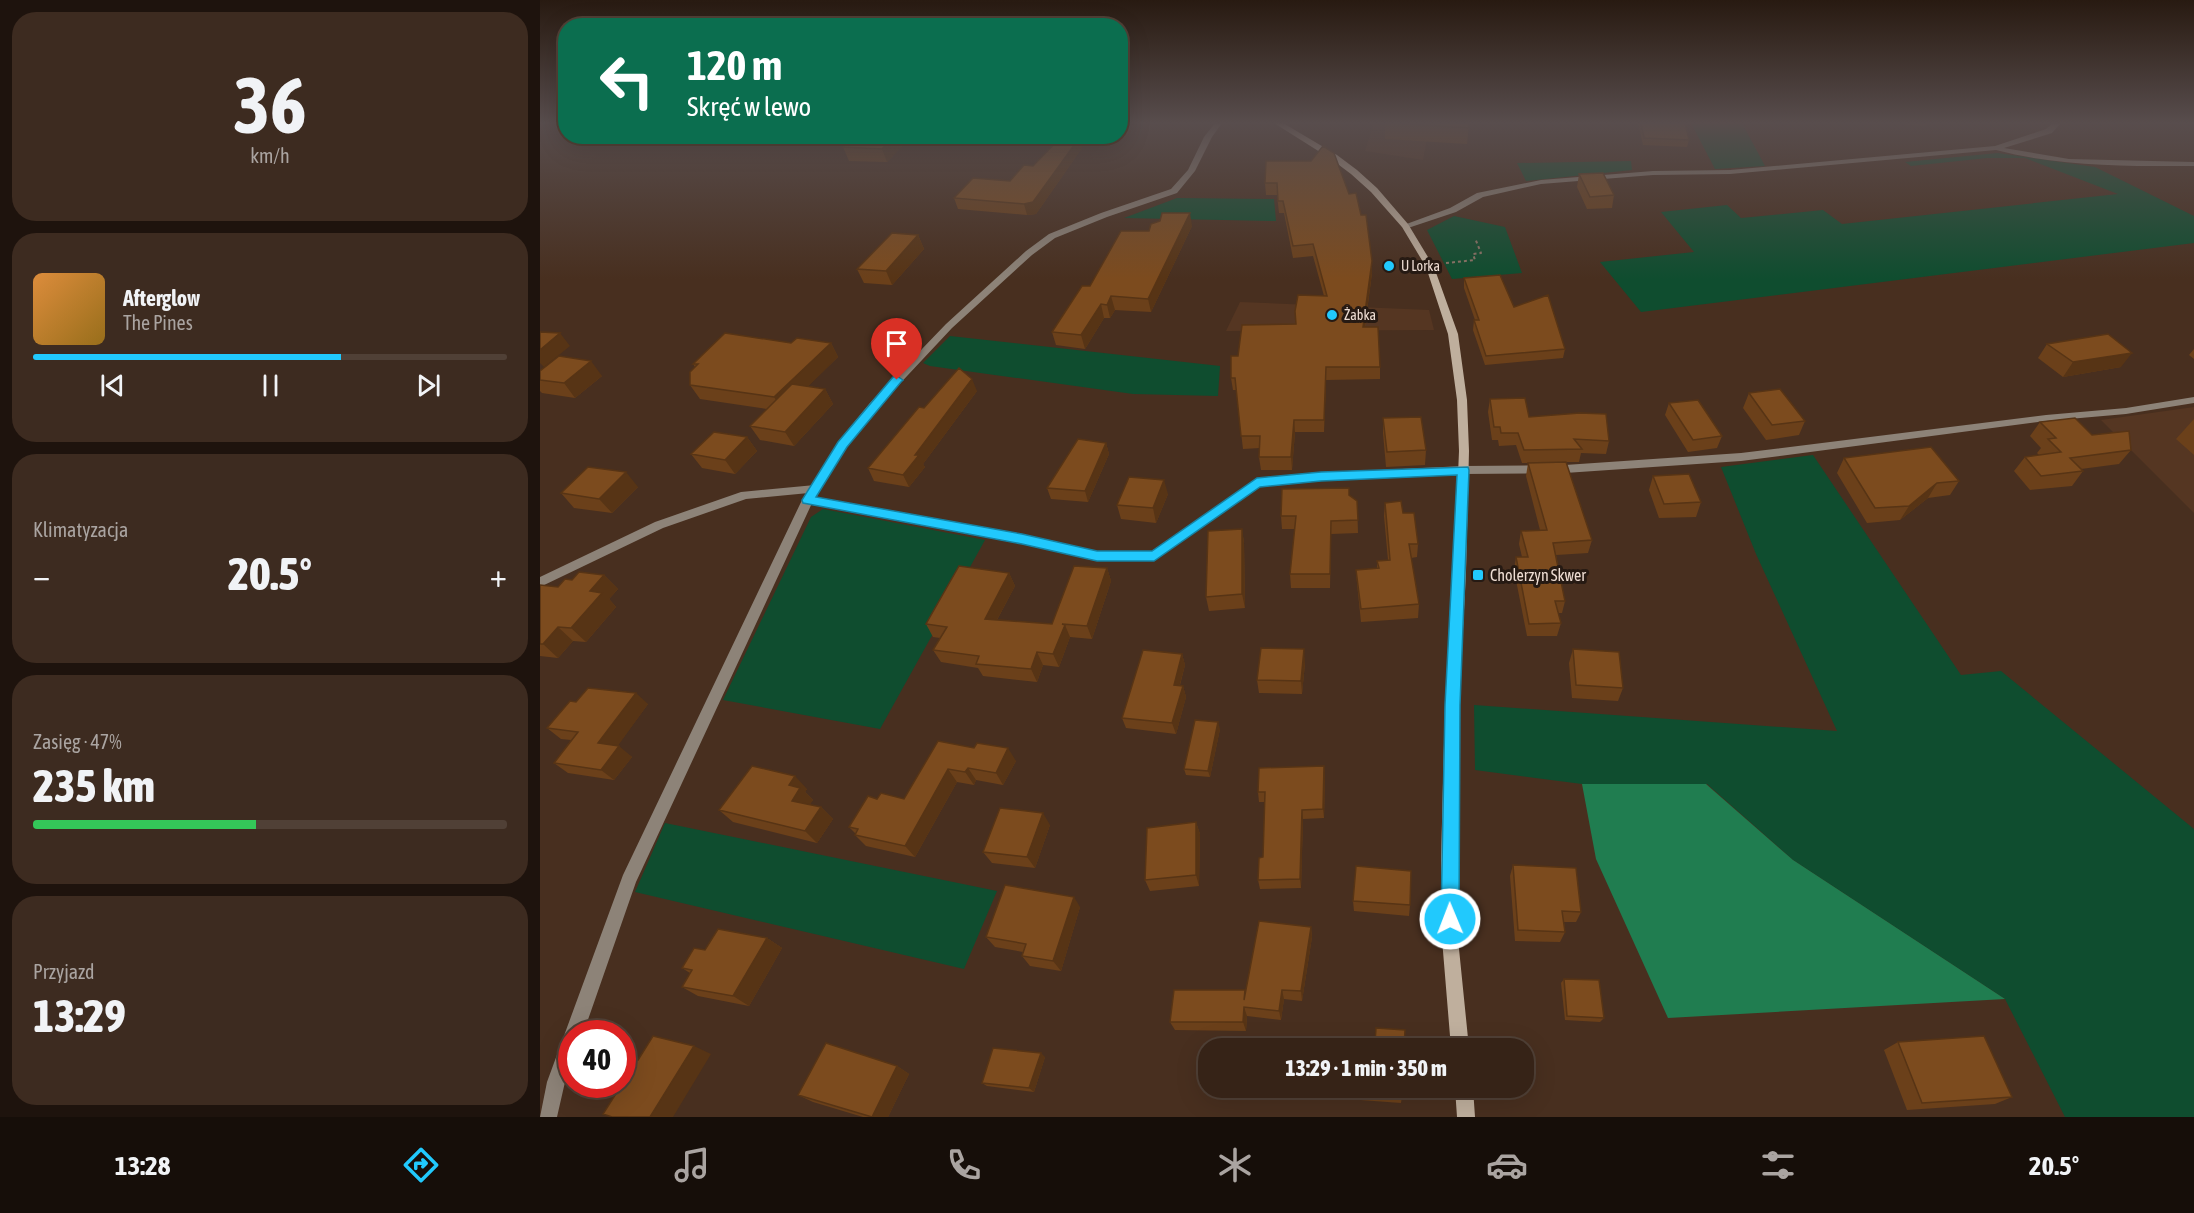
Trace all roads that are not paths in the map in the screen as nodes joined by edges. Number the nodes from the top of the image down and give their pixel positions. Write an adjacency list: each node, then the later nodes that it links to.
1 (1187, 175): 7 (street)
2 (1357, 175): 4 (street)
3 (1627, 175): 4 (street)
4 (1405, 226): 6 (street)
5 (2194, 400): 6 (street)
6 (1463, 470): 8 (street); 11 (street)
7 (815, 489): 8 (street); 9 (street)
8 (808, 500): 10 (street)
9 (540, 582)
10 (579, 1020)
11 (1459, 1038)
12 (558, 1077): 14 (street)
13 (1465, 1098): 15 (street)
14 (548, 1117)
15 (1466, 1117)

